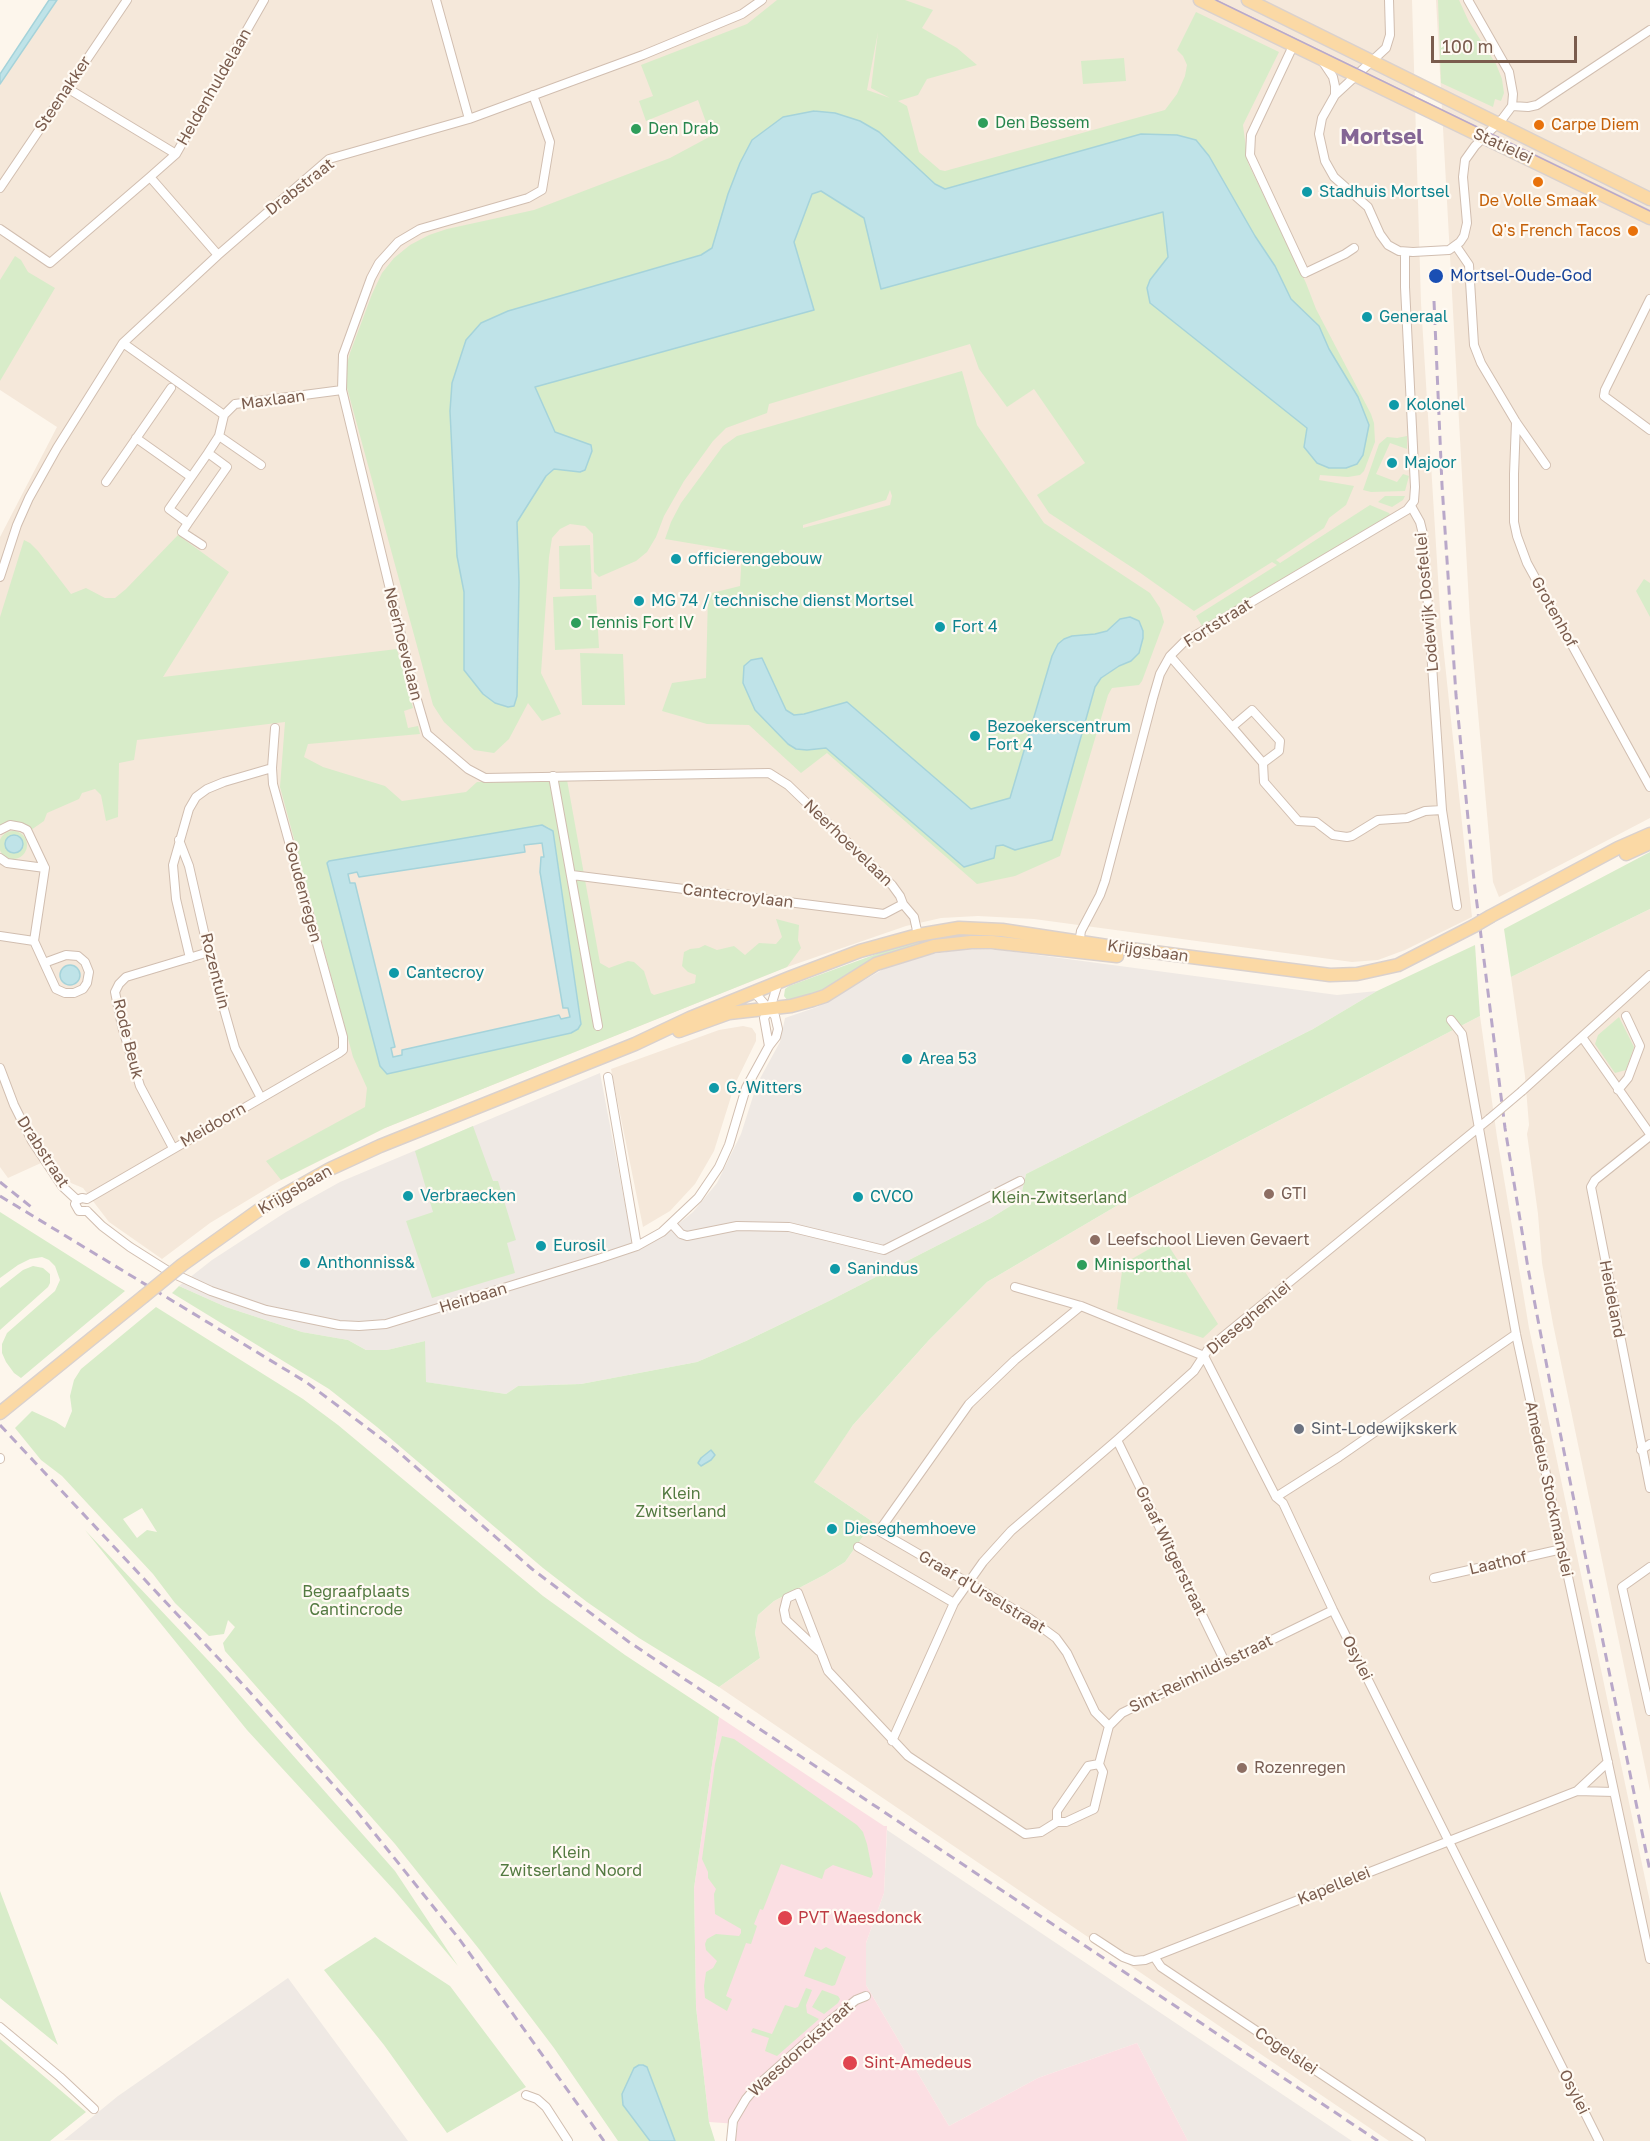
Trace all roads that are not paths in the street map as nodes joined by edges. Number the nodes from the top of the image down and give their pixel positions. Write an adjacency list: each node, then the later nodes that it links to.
1 (127, 0): 14 (street, Steenakker)
2 (264, 0): 21 (street, Heldenhuldelaan)
3 (436, 0): 18 (street)
4 (762, 0): 16 (street, Drabstraat)
5 (1200, 0): 10 (main road, Statielei)
6 (1248, 0): 12 (main road, Statielei)
7 (1389, 0): 12 (street)
8 (1468, 0): 17 (street)
9 (1650, 30): 17 (street)
10 (1293, 46): 11 (main road, Statielei); 28 (street)
11 (1321, 59): 13 (main road, Statielei); 15 (street)
12 (1373, 61): 13 (street); 19 (main road, Statielei)
13 (1355, 76): 15 (street); 20 (main road, Statielei)
14 (67, 88): 21 (street); 23 (street, Steenakker)
15 (1335, 94): 29 (street)
16 (533, 95): 18 (street, Drabstraat); 34 (street, Neerhoevelaan)
17 (1512, 106): 19 (street)
18 (469, 119): 30 (street, Drabstraat)
19 (1499, 123): 20 (street); 24 (main road, Statielei)
20 (1484, 138): 25 (main road, Statielei); 27 (street)
21 (176, 154): 22 (street, Heldenhuldelaan)
22 (150, 177): 26 (street, Heldenhuldelaan); 30 (street)
23 (0, 188)
24 (1650, 199)
25 (1650, 218)
26 (0, 229)
27 (1456, 246): 29 (street); 36 (street)
28 (1354, 248)
29 (1405, 252): 45 (street)
30 (218, 255): 32 (street, Drabstraat)
31 (1650, 299): 37 (street)
32 (123, 343): 35 (street, Maxlaan); 48 (street, Drabstraat)
33 (171, 388): 39 (street)
34 (342, 390): 35 (street, Maxlaan); 54 (street, Neerhoevelaan)
35 (224, 415): 38 (street)
36 (1516, 422): 42 (street); 55 (street, Grotenhof)
37 (1650, 430)
38 (219, 436): 40 (street); 41 (street)
39 (136, 438): 43 (street); 44 (street)
40 (208, 453): 43 (street); 46 (street)
41 (261, 465)
42 (1546, 465)
43 (191, 477): 46 (street)
44 (106, 482)
45 (1411, 506): 49 (street, Fortstraat); 56 (street, Lodewijk Dosfellei)
46 (188, 523): 47 (street)
47 (202, 545)
48 (0, 577)
49 (1170, 656): 50 (street); 70 (street, Fortstraat)
50 (1232, 727): 52 (street); 52 (street)
51 (275, 728): 53 (street, Goudenregen)
52 (1263, 763): 56 (street)
53 (272, 768): 59 (street, Rozentuin); 83 (street, Goudenregen)
54 (553, 776): 63 (street); 64 (street, Neerhoevelaan)
55 (1650, 787)
56 (1442, 810): 65 (street, Lodewijk Dosfellei)
57 (0, 830): 62 (street)
58 (1650, 834): 66 (main road, Krijgsbaan)
59 (178, 840): 71 (street, Rozentuin); 72 (street, Rozentuin)
60 (1650, 843): 66 (main road, Krijgsbaan)
61 (0, 858): 62 (street)
62 (45, 867): 69 (street)
63 (572, 875): 64 (street, Cantecroylaan); 80 (street)
64 (903, 904): 67 (street, Neerhoevelaan)
65 (1457, 906)
66 (1492, 920): 70 (main road, Krijgsbaan)
67 (918, 935): 70 (main road, Krijgsbaan); 75 (main road, Krijgsbaan)
68 (0, 936): 69 (street)
69 (34, 941): 73 (street)
70 (1078, 946): 77 (main road, Krijgsbaan)
71 (209, 952): 72 (street, Rode Beuk); 87 (street, Rozentuin)
72 (190, 958): 90 (street, Rode Beuk)
73 (44, 963): 73 (street)
74 (1650, 975): 81 (street, Dieseghemlei)
75 (778, 982): 76 (main road, Krijgsbaan); 77 (street, Heirbaan)
76 (754, 992): 77 (street); 82 (main road, Krijgsbaan)
77 (770, 1009): 82 (main road, Krijgsbaan); 95 (street, Heirbaan)
78 (1626, 1016): 86 (street)
79 (1451, 1020): 88 (street, Amedeus Stockmanslei)
80 (598, 1026)
81 (1582, 1037): 86 (street); 88 (street, Dieseghemlei, bridge)
82 (635, 1044): 101 (main road, Krijgsbaan, bridge)
83 (339, 1053): 87 (street, Meidoorn)
84 (0, 1068): 93 (street, Drabstraat)
85 (608, 1077): 96 (street)
86 (1618, 1090): 89 (street)
87 (261, 1098): 90 (street, Meidoorn)
88 (1479, 1129): 99 (street, Amedeus Stockmanslei); 100 (street, Dieseghemlei)
89 (1650, 1135): 104 (street, Heideland)
90 (173, 1148): 92 (street, Meidoorn)
91 (1020, 1181): 95 (street)
92 (87, 1199): 93 (street, Drabstraat); 94 (street, Drabstraat)
93 (77, 1200): 94 (street, Drabstraat)
94 (87, 1211): 96 (street, Heirbaan)
95 (672, 1224): 96 (street, Heirbaan)
96 (637, 1246)
97 (1015, 1287): 98 (street)
98 (1081, 1305): 100 (street); 111 (street, Graaf d'Urselstraat)
99 (1516, 1334): 106 (street); 108 (street, Amedeus Stockmanslei)
100 (1204, 1356): 102 (street, Dieseghemlei); 106 (street, Osylei)
101 (0, 1413)
102 (1117, 1440): 111 (street, Dieseghemlei); 115 (street, Graaf Witgerstraat)
103 (1650, 1444): 104 (street)
104 (1641, 1450): 105 (street, Heideland)
105 (1650, 1488)
106 (1276, 1497): 113 (street, Osylei)
107 (858, 1547): 112 (street, Graaf d'Urselstraat)
108 (1562, 1549): 110 (street, Laathof); 120 (street, Amedeus Stockmanslei)
109 (1650, 1567): 116 (street)
110 (1434, 1578)
111 (967, 1582): 112 (street, Dieseghemlei); 118 (street, Graaf d'Urselstraat)
112 (954, 1603): 119 (street, Dieseghemlei)
113 (1333, 1610): 115 (street, Sint-Reinhildisstraat); 125 (street, Osylei)
114 (819, 1651): 114 (street); 119 (street)
115 (1225, 1662): 118 (street, Sint-Reinhildisstraat)
116 (1646, 1678): 117 (street)
117 (1650, 1711)
118 (1109, 1726): 121 (street)
119 (892, 1741): 124 (street)
120 (1608, 1762): 122 (street, Kapellelei); 123 (street, Amedeus Stockmanslei)
121 (1099, 1764): 124 (street); 124 (street)
122 (1577, 1791): 123 (street, Kapellelei); 125 (street, Kapellelei)
123 (1614, 1792): 128 (street, Amedeus Stockmanslei)
124 (1057, 1822)
125 (1449, 1841): 127 (street, Kapellelei); 136 (street, Osylei)
126 (1094, 1938): 127 (street, Kapellelei)
127 (1155, 1958): 135 (street, Cogelslei)
128 (1650, 1959)
129 (866, 1996): 134 (street, Waesdonckstraat)
130 (0, 2027): 132 (street)
131 (526, 2096): 133 (street)
132 (94, 2109)
133 (568, 2141)
134 (730, 2141)
135 (1420, 2141)
136 (1599, 2141)

